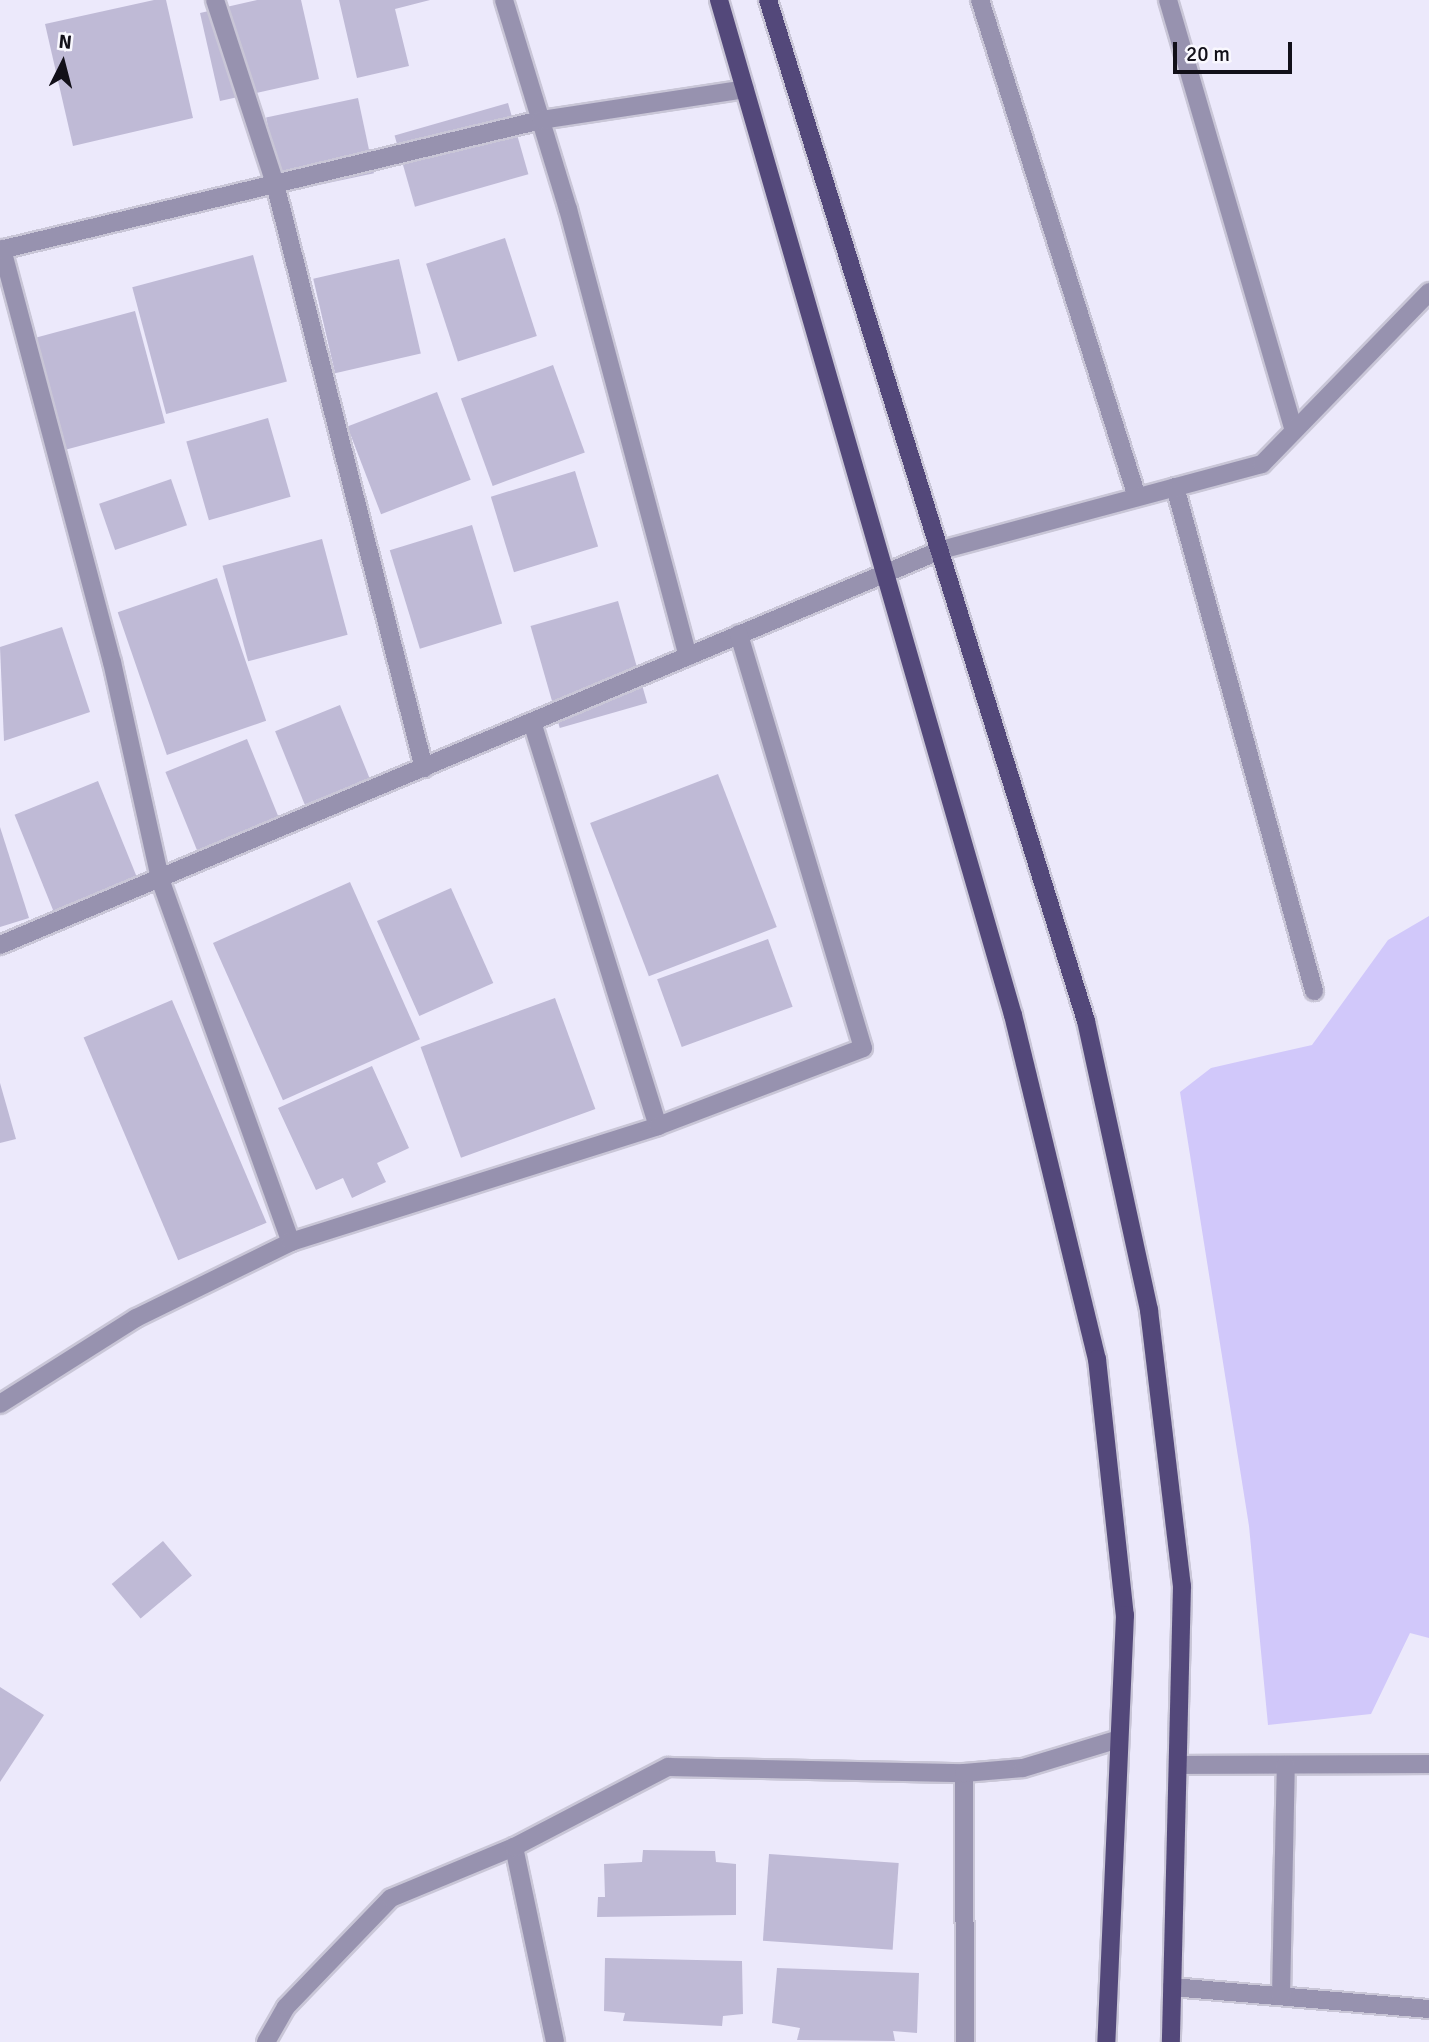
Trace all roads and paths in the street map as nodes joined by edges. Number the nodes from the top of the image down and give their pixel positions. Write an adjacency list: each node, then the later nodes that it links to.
1 (215, 0): 9 (street)
2 (504, 0): 8 (street)
3 (719, 0): 7 (main road)
4 (768, 0): 15 (main road)
5 (980, 0): 14 (street)
6 (1168, 0): 12 (street)
7 (745, 89): 8 (street); 16 (main road)
8 (541, 120): 9 (street); 18 (street)
9 (275, 184): 10 (street); 20 (street)
10 (1, 250): 21 (street)
11 (1429, 292): 12 (street)
12 (1294, 430): 13 (street)
13 (1175, 487): 14 (street); 23 (street)
14 (1137, 497): 15 (street)
15 (941, 550): 16 (street); 29 (main road)
16 (886, 577): 17 (street); 27 (main road)
17 (740, 634): 18 (street); 24 (street)
18 (688, 656): 19 (street)
19 (531, 722): 20 (street); 24 (street)
20 (424, 768): 21 (street)
21 (160, 879): 22 (street); 25 (street)
22 (0, 945)
23 (1314, 991)
24 (658, 1126): 25 (street)
25 (291, 1242): 26 (street)
26 (0, 1404)
27 (1119, 1739): 31 (street); 39 (main road)
28 (1429, 1764): 30 (street)
29 (1178, 1765): 30 (street); 33 (main road)
30 (1286, 1765): 34 (street)
31 (964, 1773): 32 (street); 38 (street)
32 (514, 1847): 36 (street); 37 (street)
33 (1172, 1987): 34 (street); 40 (main road)
34 (1281, 1996): 35 (street)
35 (1429, 2008)
36 (266, 2042)
37 (555, 2042)
38 (965, 2042)
39 (1106, 2042)
40 (1171, 2042)

